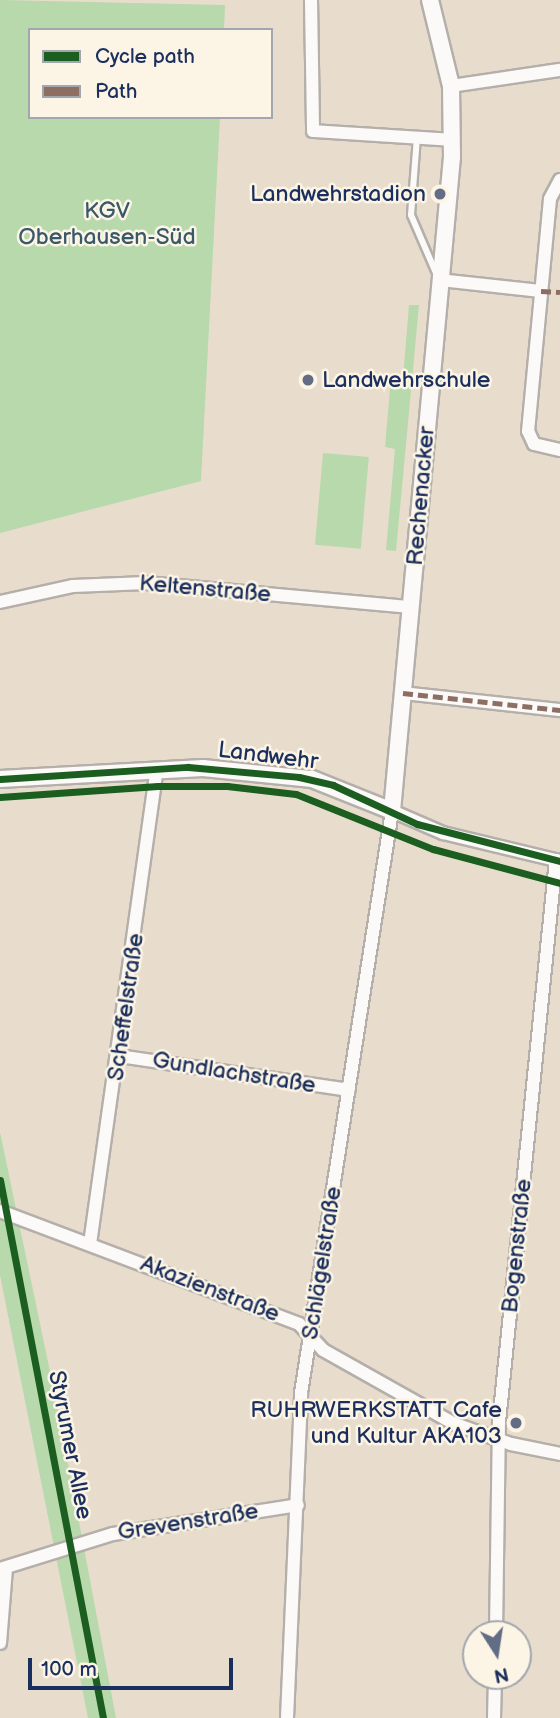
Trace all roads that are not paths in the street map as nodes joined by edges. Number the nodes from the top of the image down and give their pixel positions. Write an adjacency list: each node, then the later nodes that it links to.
1 (311, 0): 5 (street)
2 (430, 0): 4 (street, Rechenacker)
3 (560, 70): 4 (street)
4 (451, 86): 6 (street, Rechenacker)
5 (417, 137): 6 (street); 8 (lane)
6 (452, 140): 8 (street, Rechenacker)
7 (560, 180): 9 (street)
8 (440, 281): 9 (street); 12 (street, Rechenacker)
9 (541, 291): 10 (street)
10 (560, 450)
11 (0, 602): 12 (street, Keltenstraße)
12 (411, 607): 13 (street, Rechenacker)
13 (403, 694): 14 (street); 17 (street, Rechenacker)
14 (560, 710)
15 (157, 769): 16 (street, Landwehr); 17 (street, Landwehr); 19 (street, Scheffelstraße)
16 (0, 779)
17 (392, 811): 18 (street, Landwehr); 20 (street, Schlägelstraße)
18 (558, 860): 24 (street, Bogenstraße)
19 (119, 1056): 20 (street, Gundlachstraße); 22 (street, Scheffelstraße)
20 (349, 1090): 23 (street, Schlägelstraße)
21 (0, 1211): 22 (street, Akazienstraße)
22 (90, 1244): 23 (street, Akazienstraße)
23 (310, 1334): 24 (street, Akazienstraße); 26 (street, Schlägelstraße)
24 (498, 1437): 25 (street, Akazienstraße); 28 (street, Bogenstraße)
25 (560, 1454)
26 (298, 1505): 27 (street, Grevenstraße); 31 (street, Schlägelstraße)
27 (3, 1568): 29 (street)
28 (496, 1620)
29 (0, 1643)
30 (495, 1690): 32 (street)
31 (287, 1718)
32 (494, 1718)

